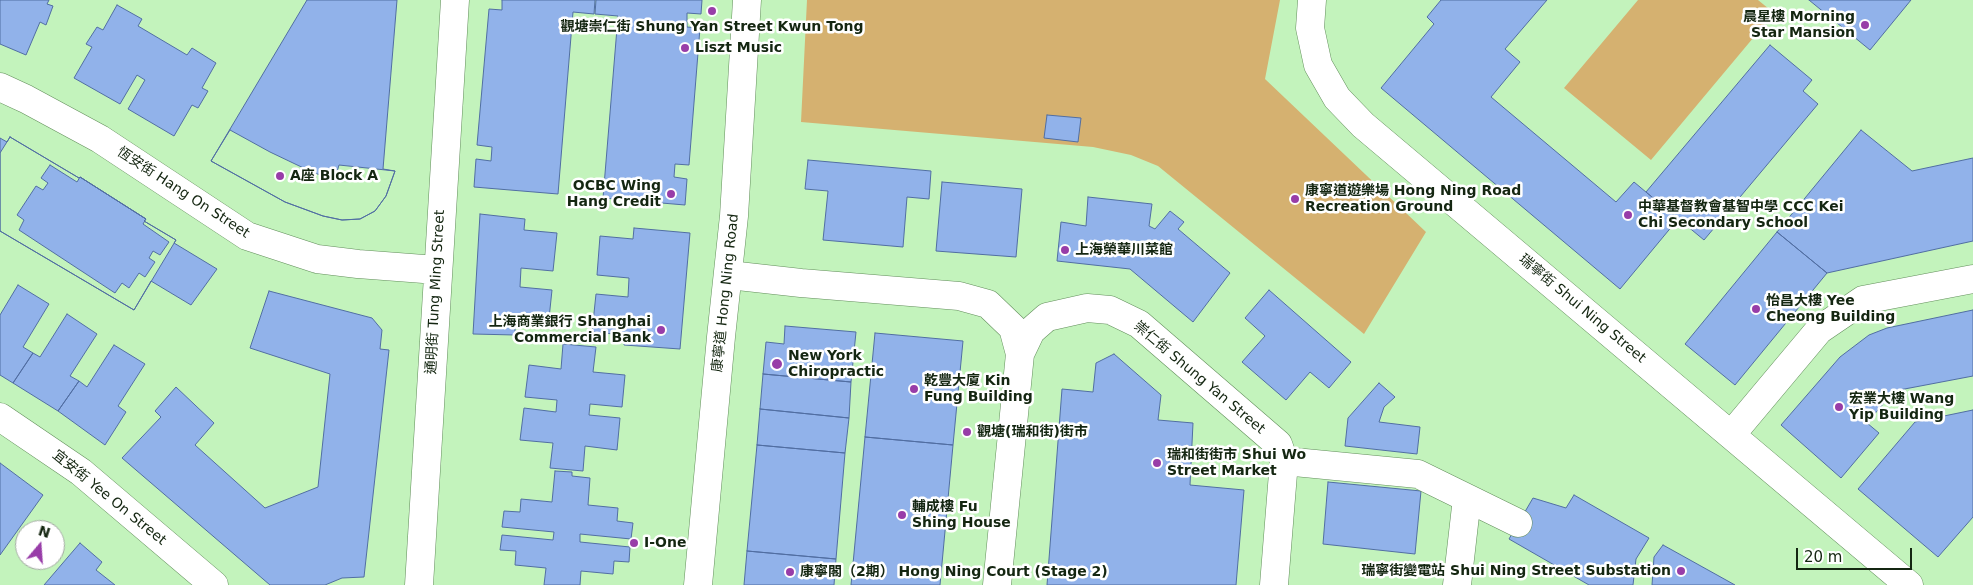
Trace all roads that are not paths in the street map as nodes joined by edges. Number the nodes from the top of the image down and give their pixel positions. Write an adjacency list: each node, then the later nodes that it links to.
1 (455, 0): 5 (street, 通明街 Tung Ming Street)
2 (747, 0): 6 (street, 康寧道 Hong Ning Road)
3 (1312, 0): 10 (street, 瑞寧街 Shui Ning Street)
4 (0, 87): 5 (street, 恆安街 Hang On Street)
5 (437, 270): 15 (street, 通明街 Tung Ming Street)
6 (729, 275): 8 (street); 16 (street, 康寧道 Hong Ning Road)
7 (1973, 278): 10 (street)
8 (1020, 354): 11 (street, 崇仁街 Shung Yan Street); 17 (street)
9 (0, 417): 14 (street, 宜安街 Yee On Street)
10 (1731, 435): 20 (street, 瑞寧街 Shui Ning Street)
11 (1284, 461): 12 (street); 18 (street)
12 (1467, 498): 13 (street); 19 (street)
13 (1518, 523)
14 (214, 585)
15 (419, 585)
16 (698, 585)
17 (997, 585)
18 (1274, 585)
19 (1458, 585)
20 (1909, 585)

